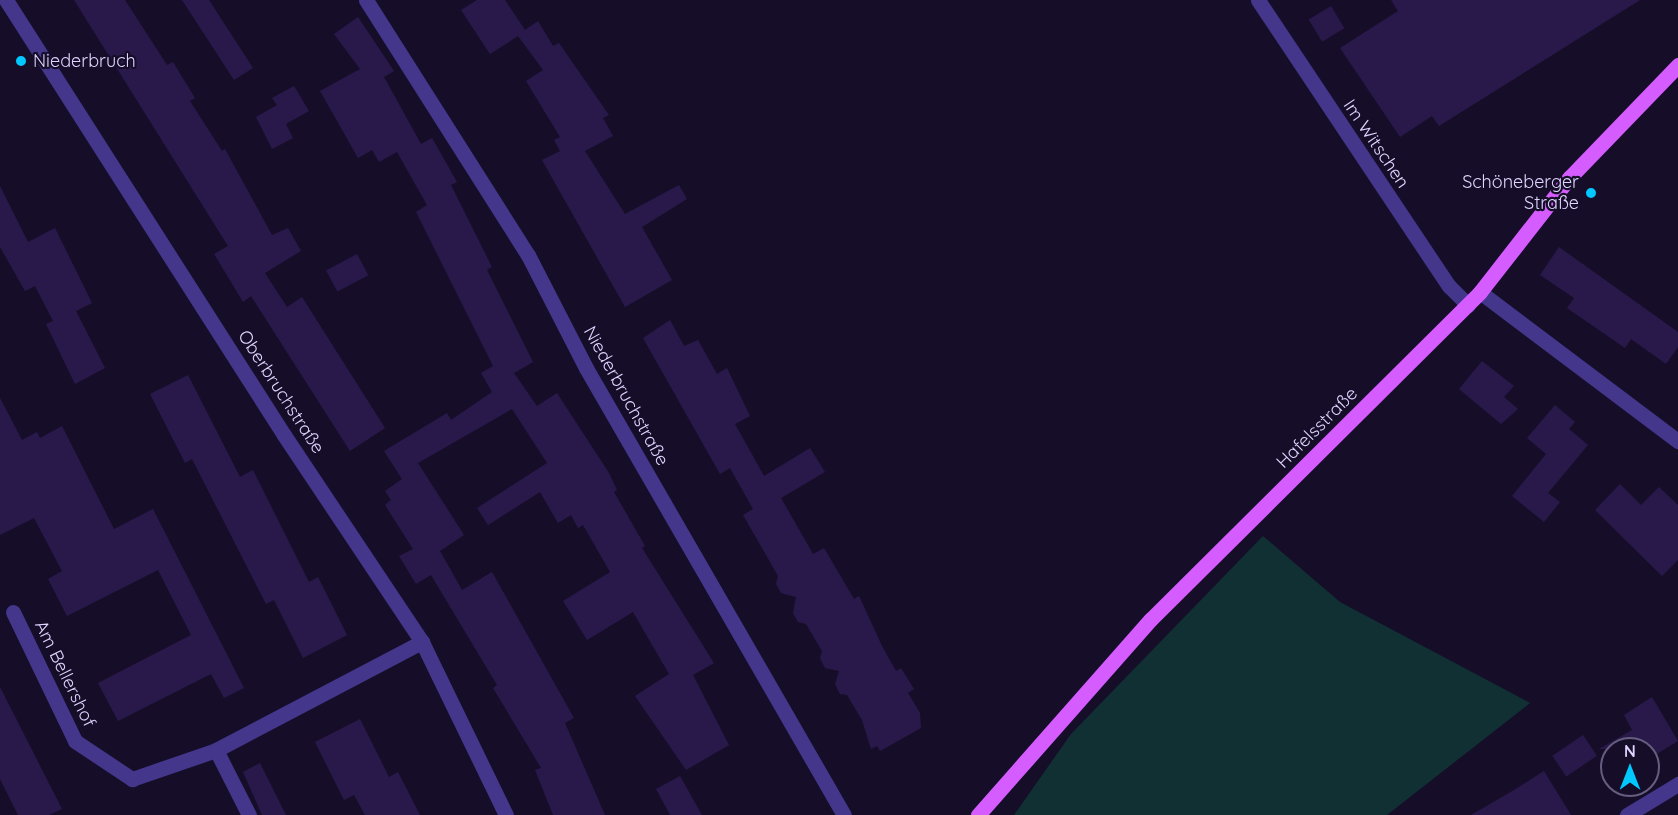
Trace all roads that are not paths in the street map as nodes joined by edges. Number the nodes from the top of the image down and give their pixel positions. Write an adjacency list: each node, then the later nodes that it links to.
1 (6, 0): 9 (street, Oberbruchstraße)
2 (366, 0): 14 (street, Niederbruchstraße)
3 (1258, 0): 6 (street, Im Witschen)
4 (1678, 65): 5 (main road, Hafelsstraße)
5 (1480, 292): 6 (main road, Hafelsstraße); 7 (street)
6 (1468, 305): 15 (main road, Hafelsstraße)
7 (1678, 441)
8 (13, 612): 10 (street, Am Bellershof)
9 (422, 642): 10 (street, Am Bellershof); 13 (street, Oberbruchstraße)
10 (216, 750): 12 (street)
11 (1678, 784): 16 (street)
12 (249, 815)
13 (506, 815)
14 (844, 815)
15 (978, 815)
16 (1628, 815)

